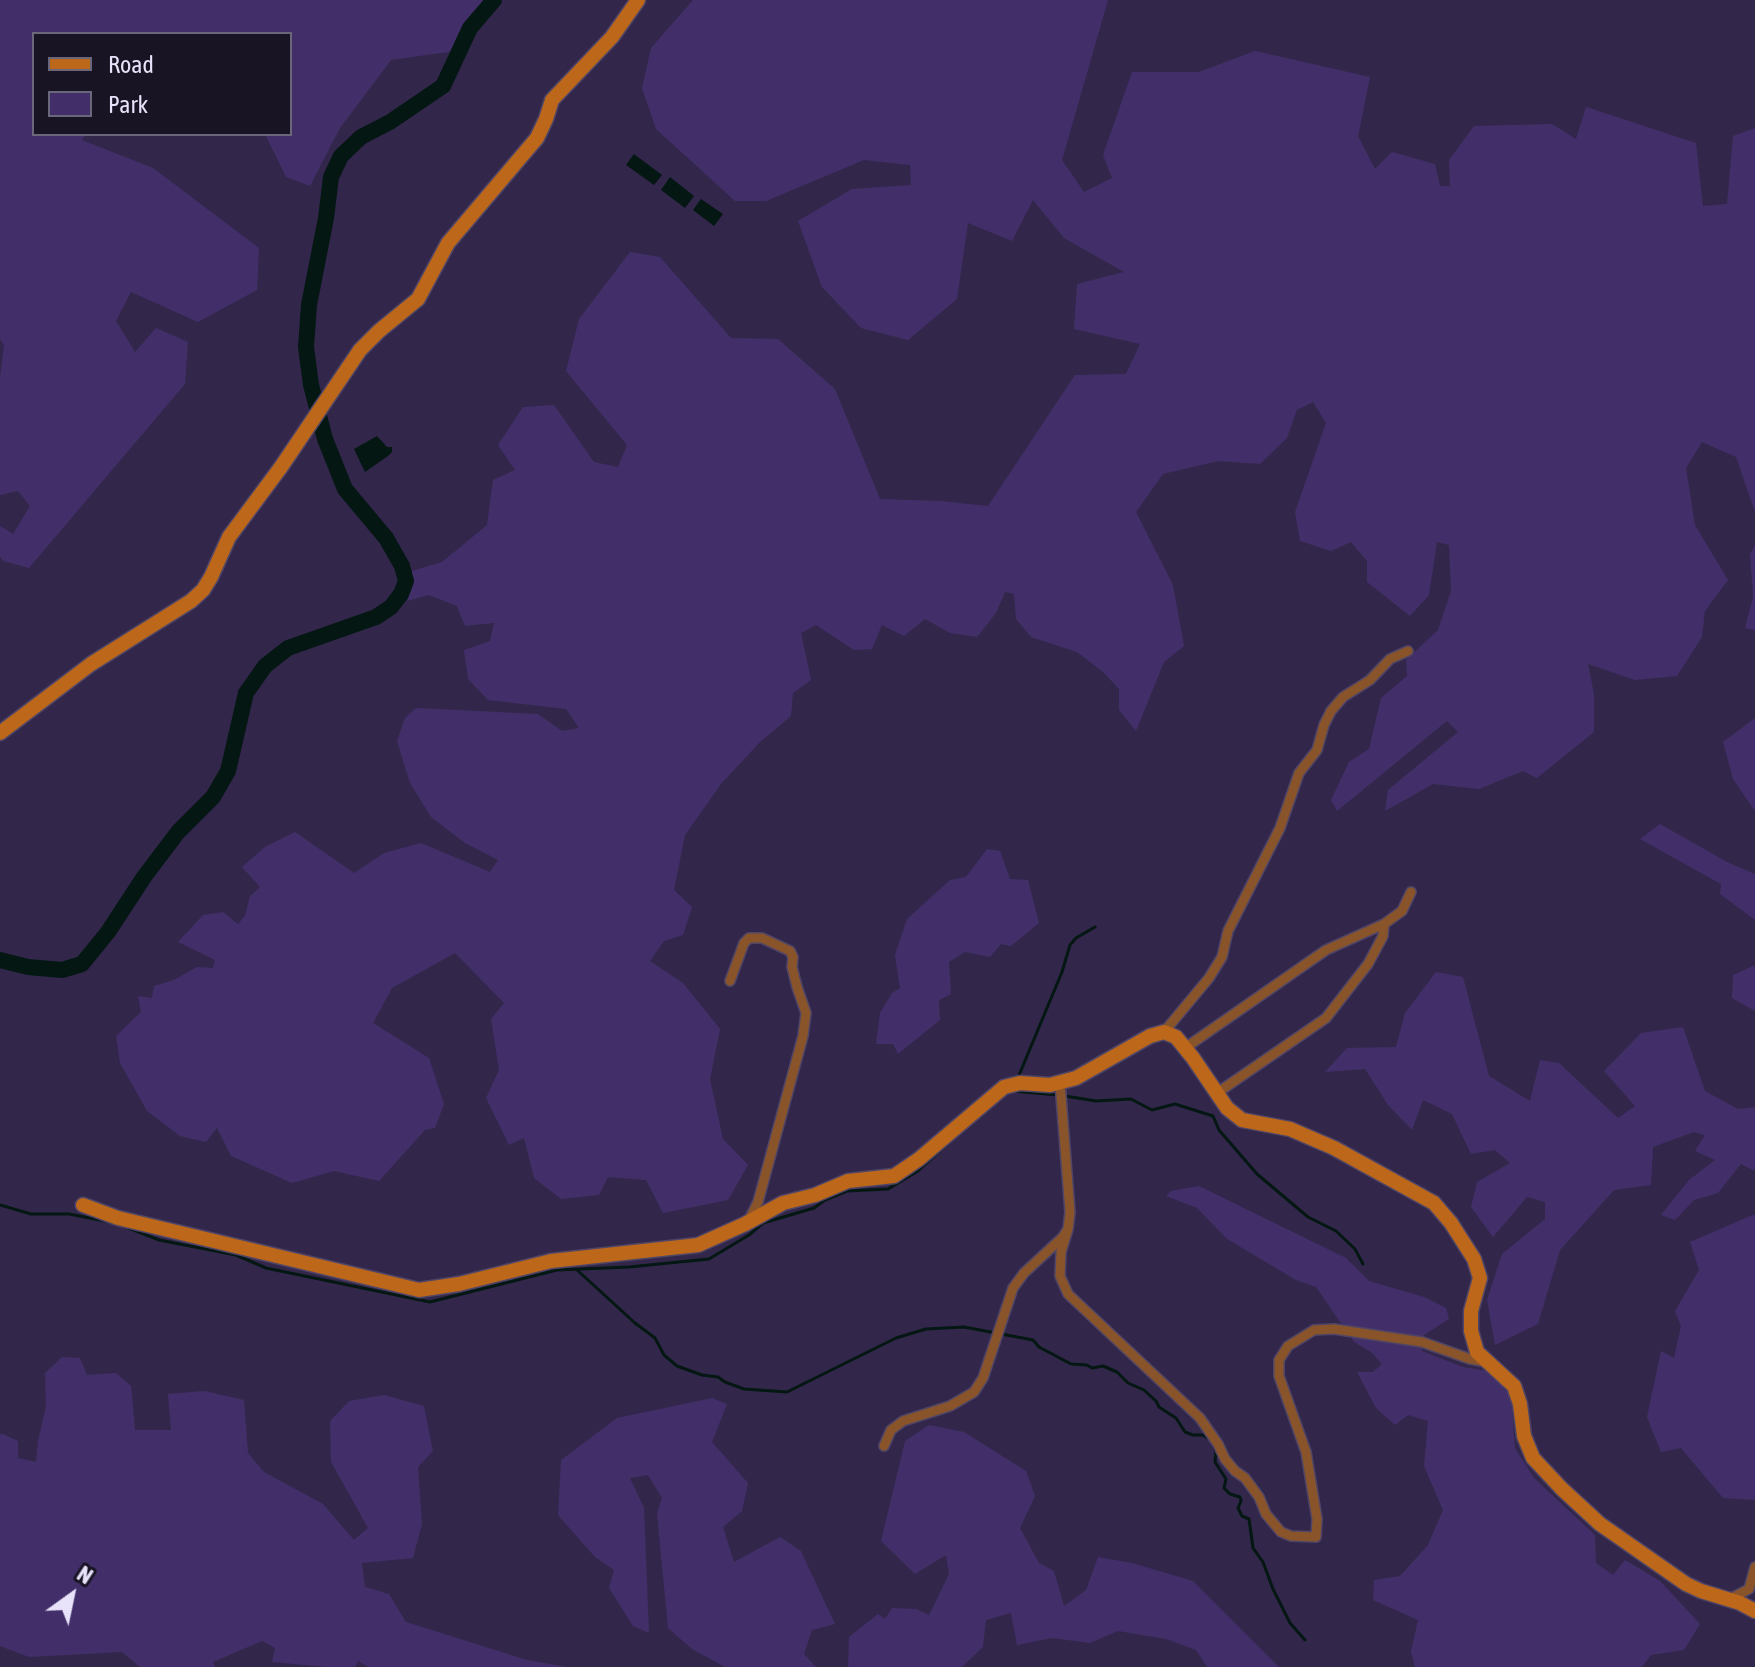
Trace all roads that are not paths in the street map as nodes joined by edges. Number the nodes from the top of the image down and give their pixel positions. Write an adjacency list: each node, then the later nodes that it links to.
1 (638, 0): 3 (street)
2 (1408, 651): 7 (street)
3 (0, 733)
4 (1411, 892): 5 (street)
5 (1384, 924): 8 (street); 10 (street)
6 (730, 981): 12 (street)
7 (1164, 1032): 8 (street); 9 (street)
8 (1185, 1048): 10 (street)
9 (1060, 1083): 12 (street); 13 (street)
10 (1217, 1093): 14 (street)
11 (83, 1205): 12 (street)
12 (748, 1222)
13 (1068, 1229): 14 (street); 15 (street)
14 (1488, 1362): 17 (street)
15 (884, 1446)
16 (1755, 1567): 17 (street)
17 (1728, 1600): 18 (street)
18 (1755, 1611)

